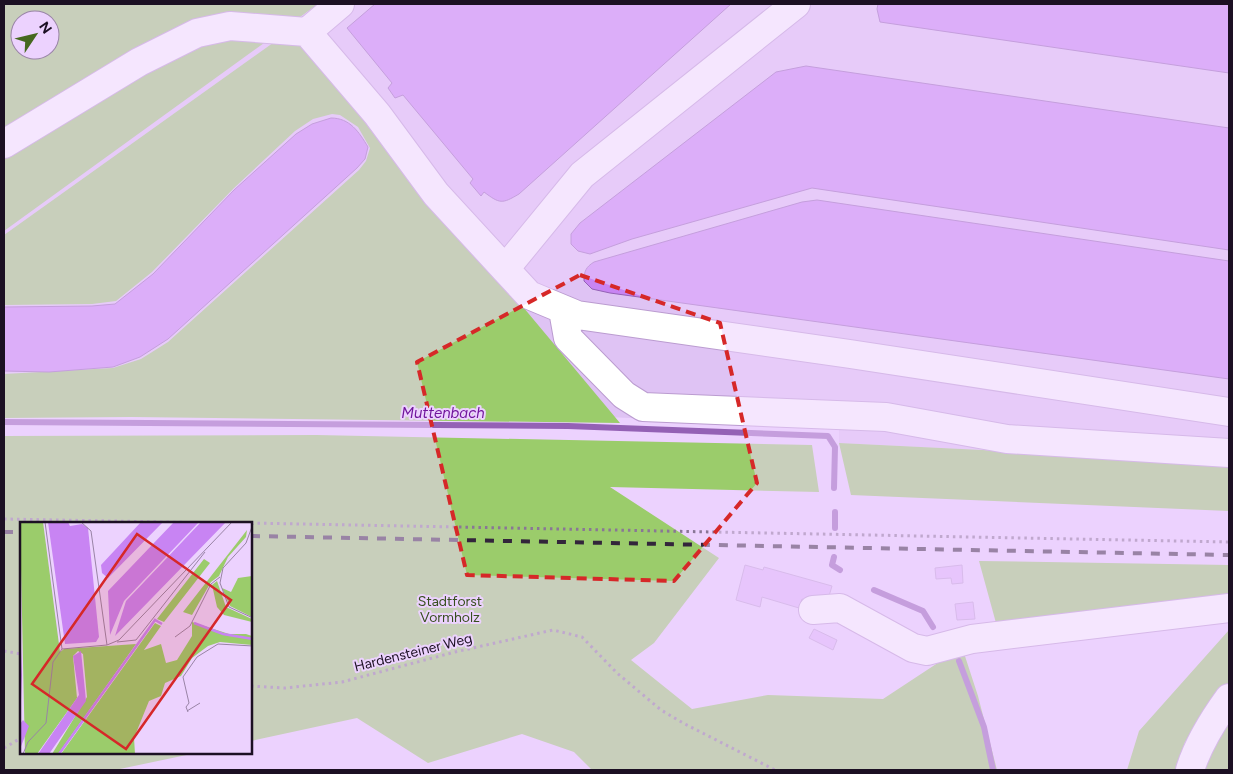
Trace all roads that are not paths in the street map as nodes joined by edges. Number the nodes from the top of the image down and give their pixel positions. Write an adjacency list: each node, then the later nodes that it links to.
1 (340, 4): 3 (street)
2 (796, 4): 5 (street)
3 (307, 32): 4 (street); 5 (street)
4 (4, 144)
5 (504, 269): 6 (street)
6 (563, 310): 7 (street); 8 (street)
7 (1229, 412)
8 (1229, 453)
9 (1229, 608): 10 (street)
10 (813, 610)
11 (1229, 698): 12 (street)
12 (1190, 770)

